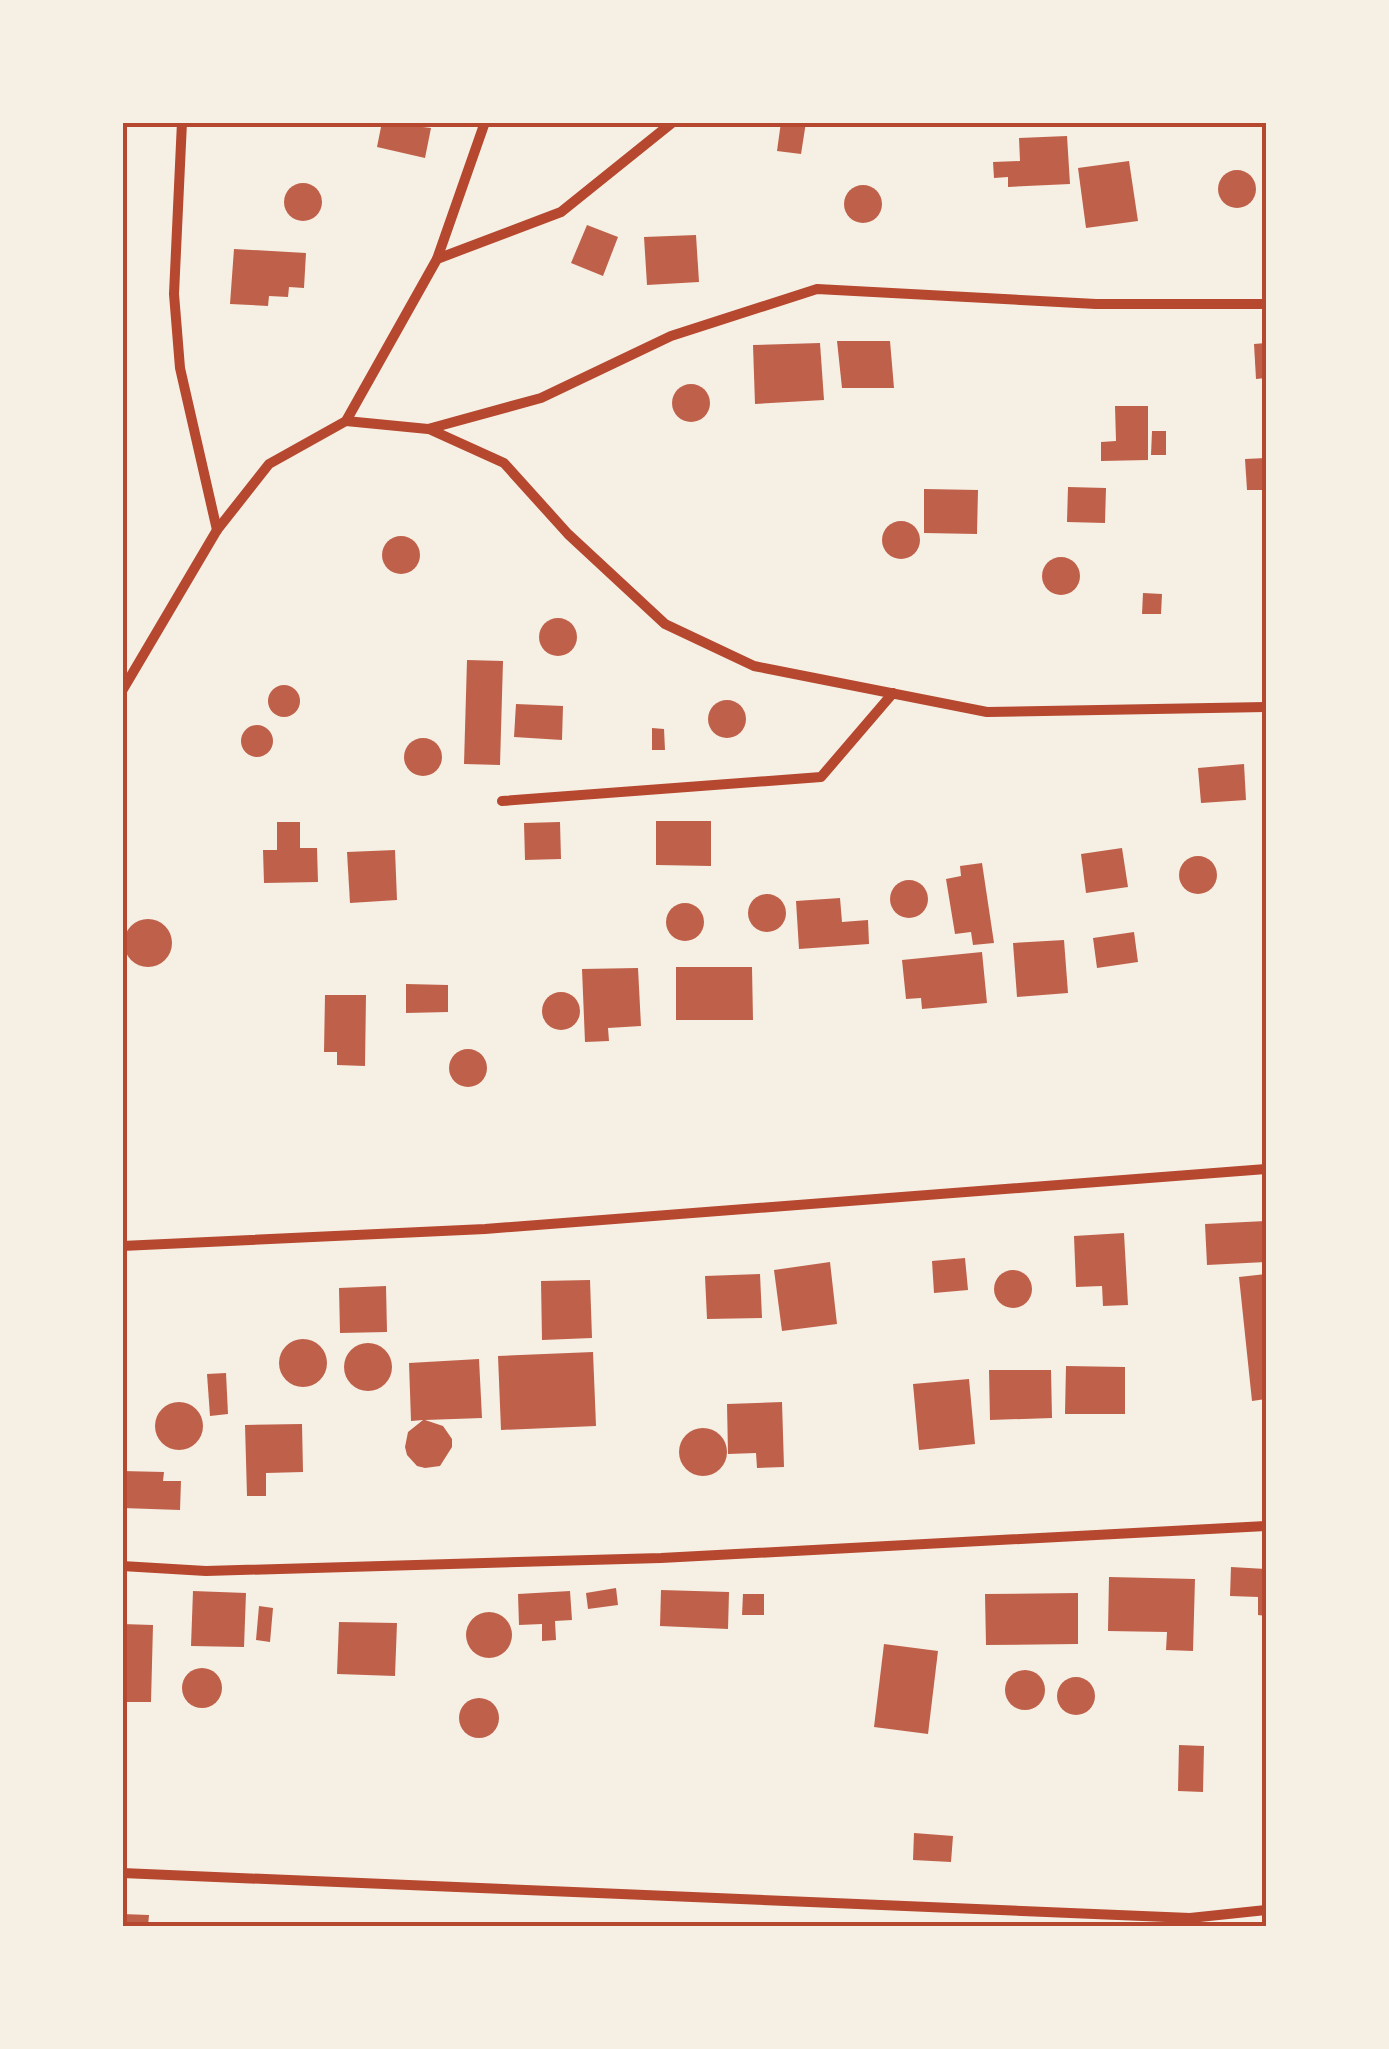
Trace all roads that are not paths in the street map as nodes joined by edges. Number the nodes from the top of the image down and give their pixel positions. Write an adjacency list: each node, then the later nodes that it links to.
1 (182, 122): 8 (street)
2 (485, 122): 4 (street)
3 (673, 122): 4 (street)
4 (437, 258): 6 (street)
5 (1266, 304): 7 (street)
6 (346, 421): 7 (street); 8 (street)
7 (428, 429): 10 (street)
8 (218, 530): 9 (street)
9 (122, 691)
10 (893, 694): 11 (street); 12 (street)
11 (1266, 707)
12 (502, 801)
13 (1266, 1169): 14 (street)
14 (122, 1246)
15 (1266, 1526): 16 (street)
16 (122, 1566)
17 (122, 1873): 18 (street)
18 (1266, 1910)

